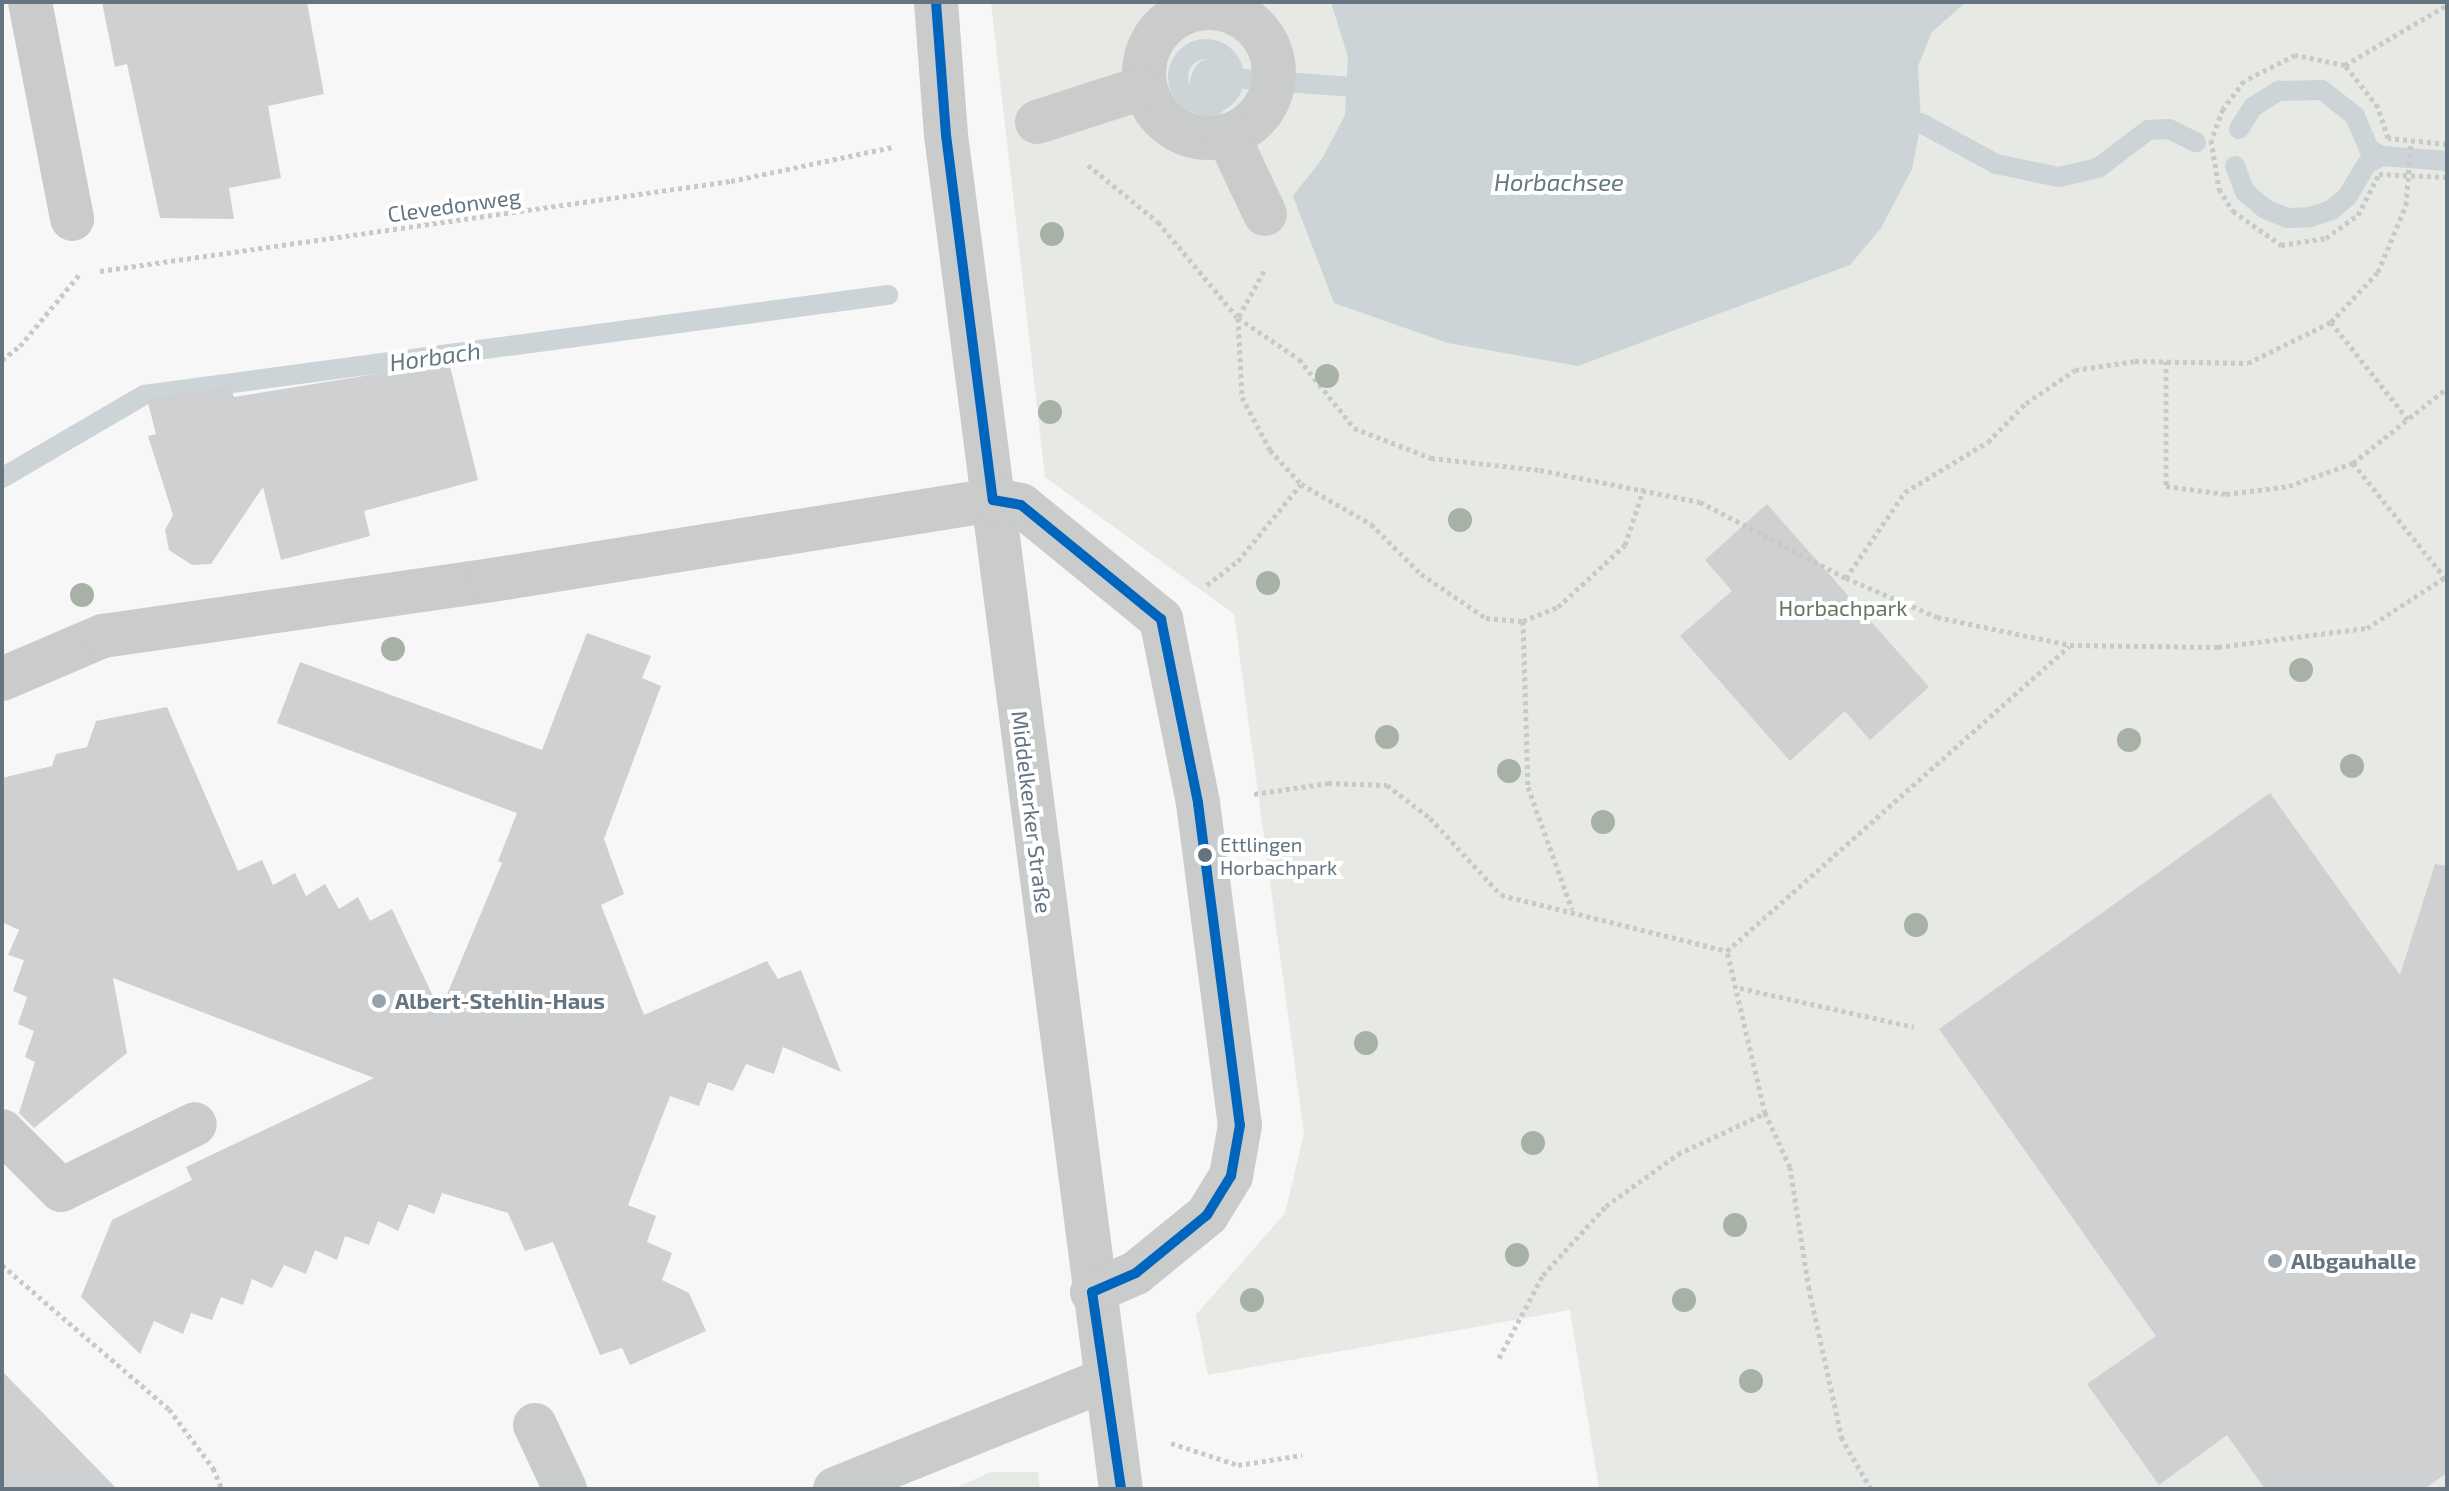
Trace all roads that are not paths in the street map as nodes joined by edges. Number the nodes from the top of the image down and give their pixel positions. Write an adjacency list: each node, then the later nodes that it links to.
1 (30, 2): 8 (street)
2 (936, 2): 9 (street, Middelkerker Straße)
3 (1228, 6): 4 (street); 6 (street)
4 (1142, 88): 5 (street); 6 (street)
5 (1037, 122)
6 (1229, 138): 7 (street)
7 (1265, 214)
8 (72, 219)
9 (993, 500): 10 (street); 13 (street, Middelkerker Straße); 13 (street)
10 (2, 679)
11 (195, 1124): 12 (street)
12 (2, 1131)
13 (1092, 1292): 14 (street, Middelkerker Straße)
14 (1105, 1380): 17 (street); 18 (street, Middelkerker Straße)
15 (535, 1425): 16 (street)
16 (565, 1489)
17 (835, 1489)
18 (1121, 1489)

